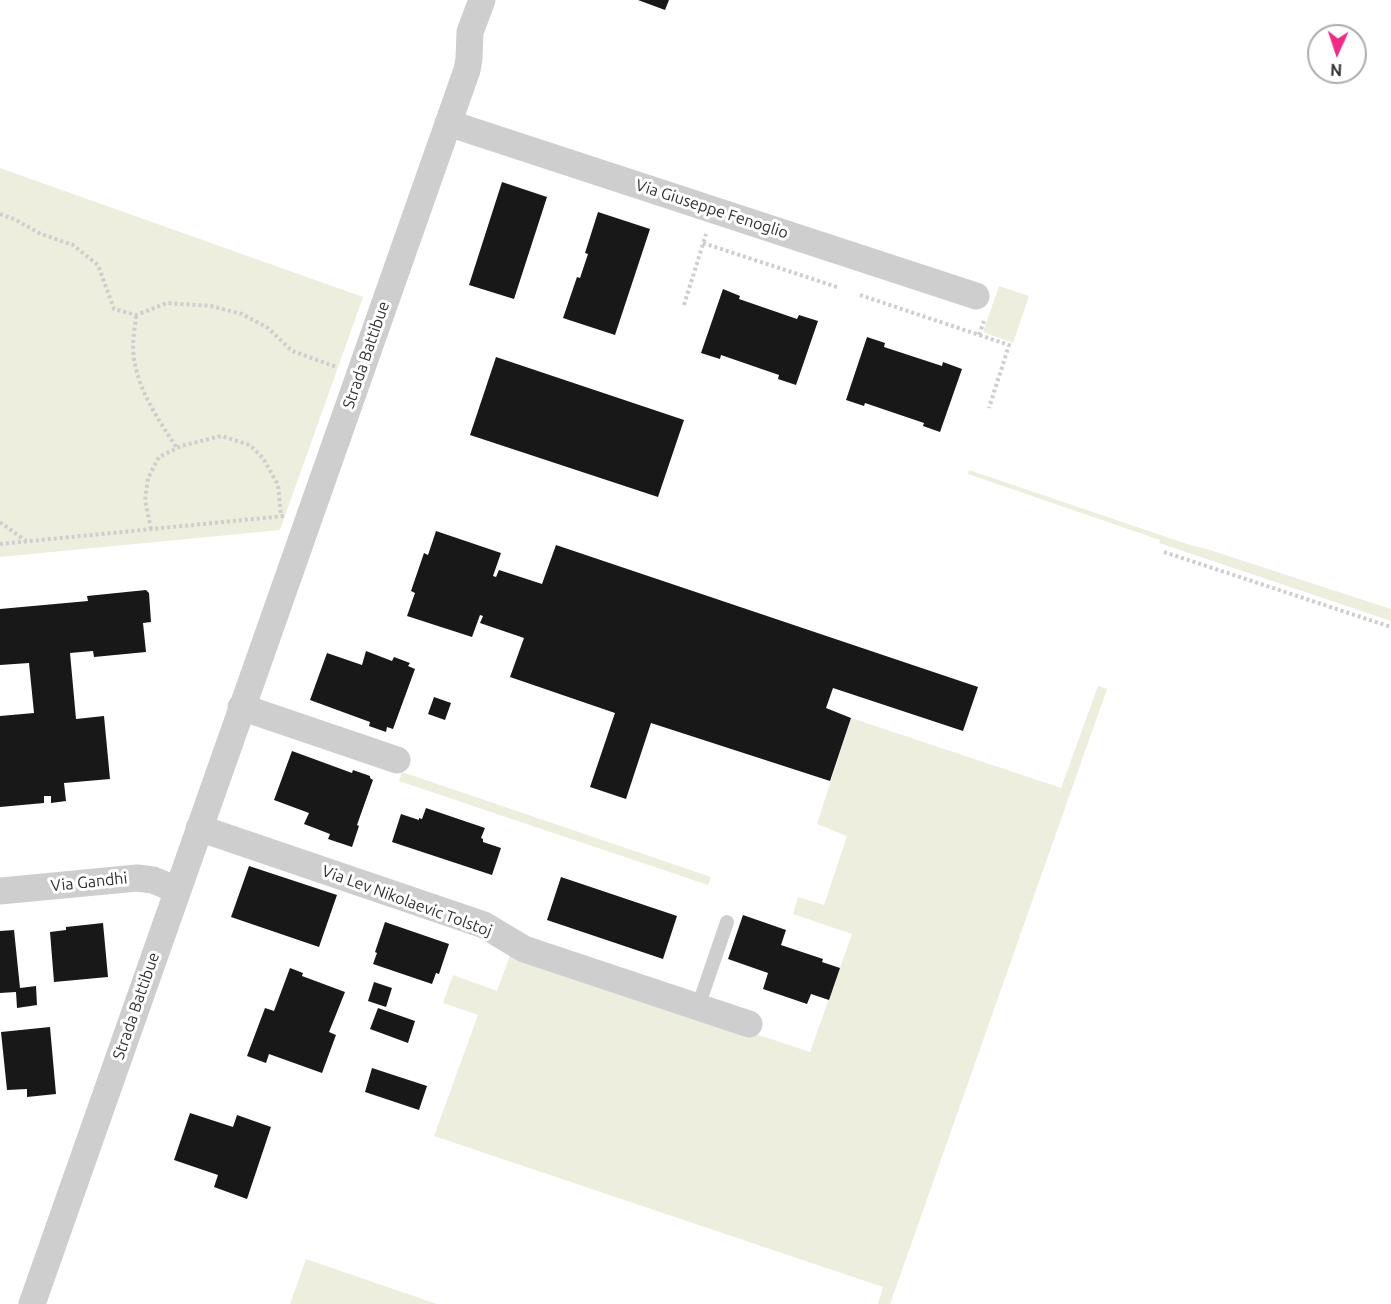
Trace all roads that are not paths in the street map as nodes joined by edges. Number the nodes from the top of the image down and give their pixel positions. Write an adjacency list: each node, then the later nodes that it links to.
1 (482, 0): 2 (street, Strada Battibue)
2 (448, 123): 3 (street, Via Giuseppe Fenoglio); 4 (street, Strada Battibue)
3 (976, 296)
4 (242, 707): 5 (street); 6 (street, Strada Battibue)
5 (397, 760)
6 (199, 828): 7 (street, Strada Battibue); 10 (street, Via Lev Nikolaevic Tolstoj)
7 (177, 890): 8 (street, Via Gandhi); 12 (street, Strada Battibue)
8 (0, 891)
9 (727, 922): 10 (lane)
10 (698, 1007): 11 (street, Via Lev Nikolaevic Tolstoj)
11 (749, 1024)
12 (32, 1304)

